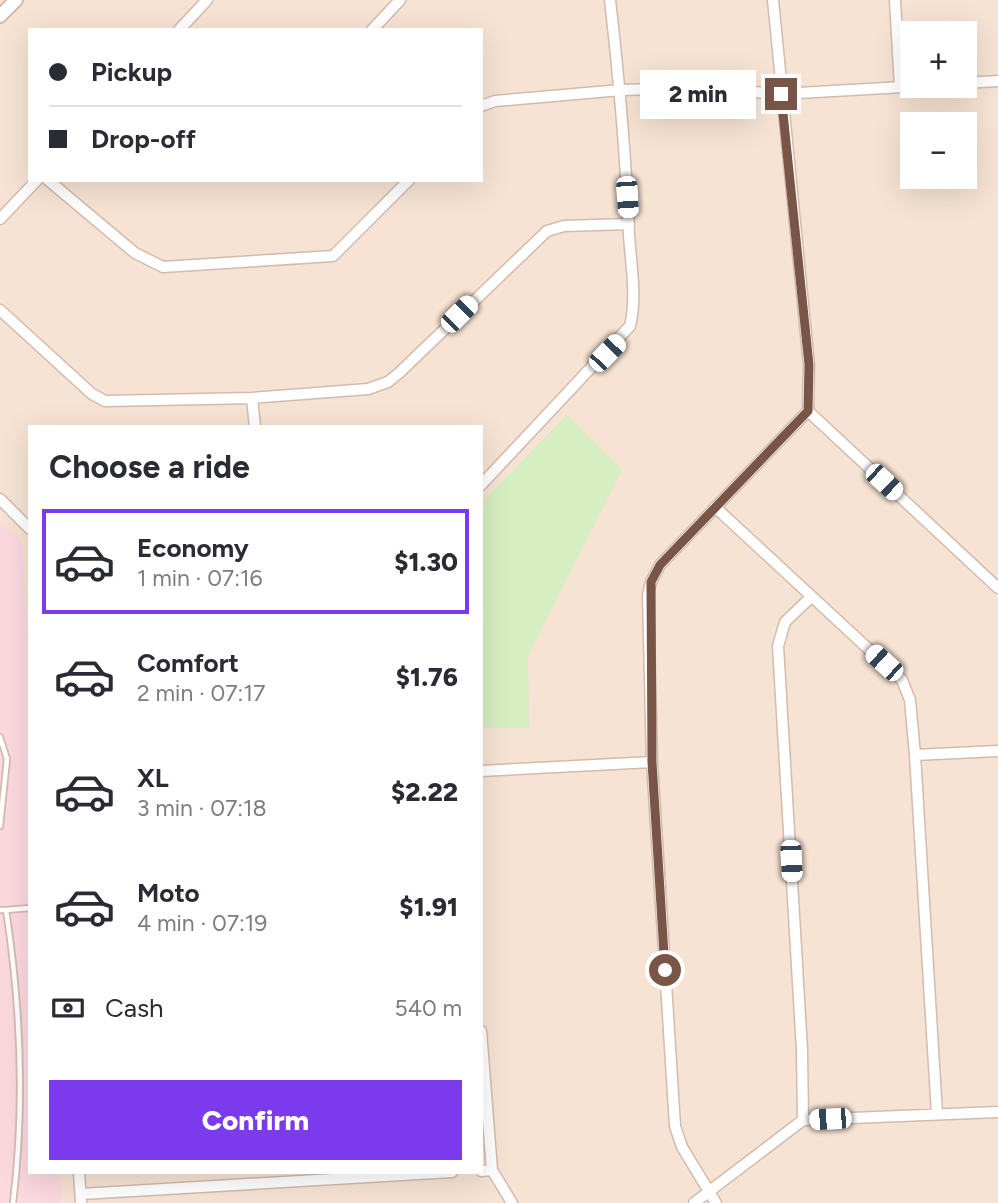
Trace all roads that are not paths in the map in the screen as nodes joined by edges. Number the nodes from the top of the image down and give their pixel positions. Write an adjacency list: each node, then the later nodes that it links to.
1 (16, 0): 7 (street)
2 (206, 0): 8 (street)
3 (400, 0): 9 (street)
4 (610, 0): 13 (street)
5 (773, 0): 14 (street)
6 (895, 0): 12 (street)
7 (2, 11)
8 (181, 28)
9 (374, 28)
10 (998, 81): 11 (street)
11 (977, 82)
12 (900, 87): 14 (street)
13 (621, 90): 14 (street); 15 (street); 20 (street)
14 (781, 94): 23 (street)
15 (483, 105)
16 (35, 182): 19 (street)
17 (50, 182): 18 (street)
18 (407, 182)
19 (0, 219)
20 (629, 224): 22 (street); 25 (street)
21 (0, 310): 22 (street)
22 (252, 398): 24 (street)
23 (808, 411): 27 (street); 29 (street)
24 (255, 425)
25 (483, 483)
26 (0, 499): 28 (street)
27 (715, 507): 30 (street); 34 (street)
28 (28, 527)
29 (998, 588)
30 (810, 598): 33 (street); 42 (street)
31 (0, 737): 36 (lane)
32 (998, 751): 33 (street)
33 (915, 755): 41 (street)
34 (652, 762): 35 (street); 46 (street)
35 (483, 771)
36 (0, 826)
37 (28, 908): 38 (lane)
38 (3, 910): 48 (lane)
39 (483, 1080): 43 (street)
40 (998, 1112): 41 (street)
41 (937, 1114): 42 (street)
42 (803, 1120): 46 (street)
43 (487, 1170): 49 (street)
44 (79, 1174): 47 (street)
45 (425, 1174): 47 (street)
46 (708, 1191): 50 (street); 51 (street)
47 (81, 1199)
48 (13, 1203)
49 (512, 1203)
50 (694, 1203)
51 (716, 1203)

